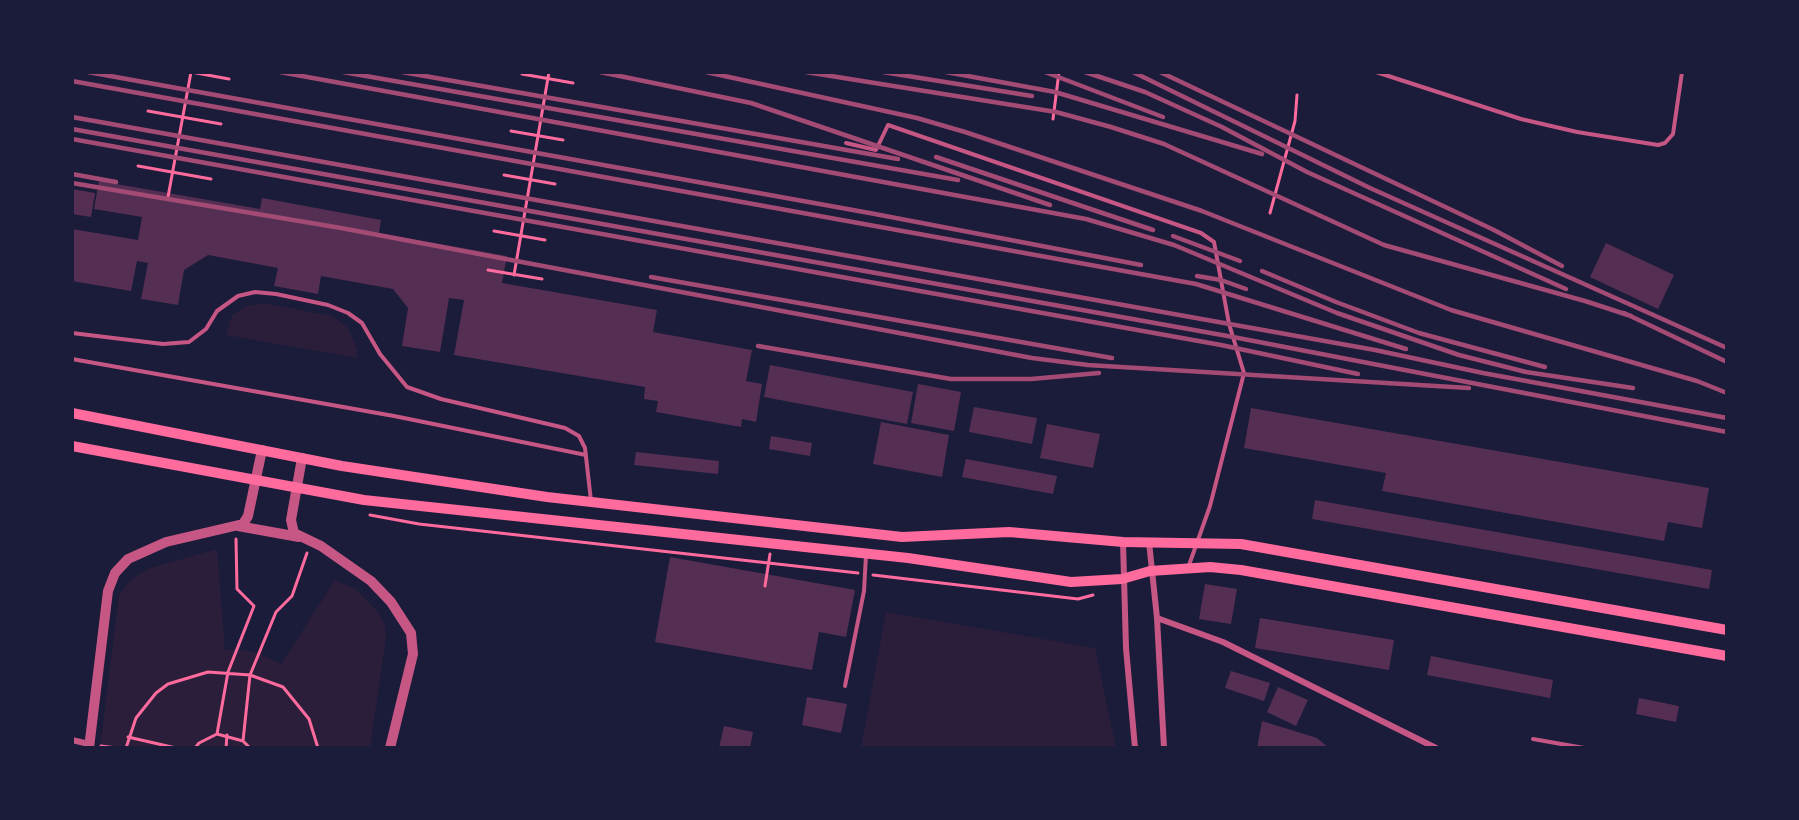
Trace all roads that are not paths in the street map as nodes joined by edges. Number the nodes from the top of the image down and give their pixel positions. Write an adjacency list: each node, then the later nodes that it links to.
1 (1376, 72): 2 (lane)
2 (1682, 72)
3 (846, 143): 18 (lane)
4 (72, 333): 9 (lane)
5 (72, 359): 9 (lane)
6 (72, 413): 8 (main road)
7 (72, 446): 11 (main road)
8 (262, 450): 10 (main road); 11 (street)
9 (586, 455): 13 (lane)
10 (302, 458): 12 (street); 13 (main road)
11 (256, 480): 12 (main road); 14 (street)
12 (297, 487): 15 (street); 19 (main road)
13 (591, 501): 16 (main road)
14 (238, 526): 15 (street); 29 (street)
15 (304, 539): 30 (street)
16 (1123, 542): 17 (main road); 22 (street)
17 (1149, 543): 18 (main road); 21 (street)
18 (1198, 543): 20 (lane); 24 (main road)
19 (866, 555): 22 (main road); 26 (lane)
20 (1188, 569): 21 (main road); 25 (main road)
21 (1150, 571): 22 (main road); 23 (street)
22 (1122, 579): 31 (street)
23 (1157, 618): 32 (street); 33 (street)
24 (1727, 630)
25 (1727, 656)
26 (845, 686)
27 (1533, 739): 34 (lane)
28 (72, 740): 29 (street)
29 (89, 746)
30 (390, 748)
31 (1135, 748)
32 (1164, 748)
33 (1436, 748)
34 (1584, 748)

